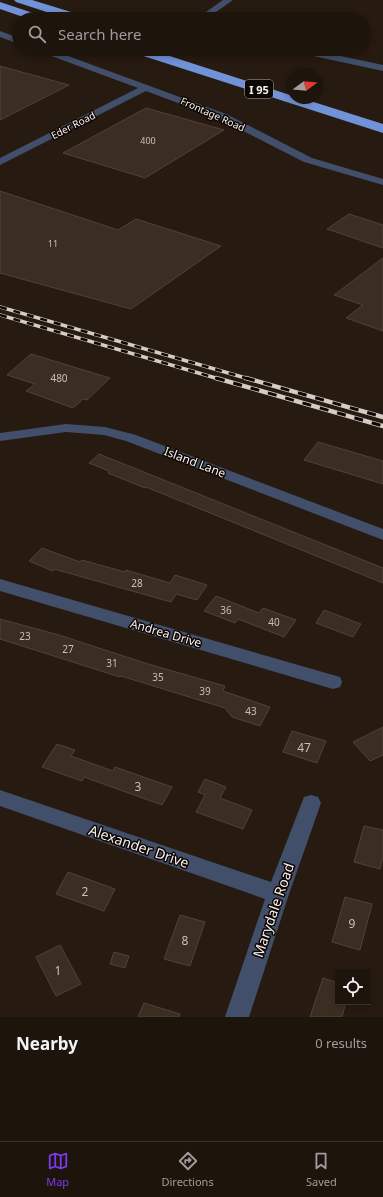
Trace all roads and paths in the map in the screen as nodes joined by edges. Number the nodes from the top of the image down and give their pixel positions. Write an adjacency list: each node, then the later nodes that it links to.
1 (20, 0): 5 (highway)
2 (227, 0): 6 (street)
3 (0, 5): 4 (highway)
4 (22, 12)
5 (58, 12)
6 (210, 12)
7 (0, 34): 8 (street)
8 (12, 38)
9 (61, 56): 15 (street, Frontage Road)
10 (157, 56): 18 (highway, I 95)
11 (197, 56): 14 (highway, I 95)
12 (327, 56): 13 (street)
13 (383, 68)
14 (248, 72)
15 (147, 87): 19 (street, Eder Road); 20 (street, Frontage Road)
16 (323, 96): 17 (highway)
17 (362, 108)
18 (383, 129)
19 (0, 162)
20 (383, 182)
21 (0, 437): 22 (street, Island Lane)
22 (383, 535)
23 (0, 585): 24 (street, Andrea Drive)
24 (333, 682)
25 (0, 798): 27 (street, Alexander Drive)
26 (311, 803): 27 (street, Marydale Road)
27 (278, 894): 28 (street, Marydale Road)
28 (237, 1017)

